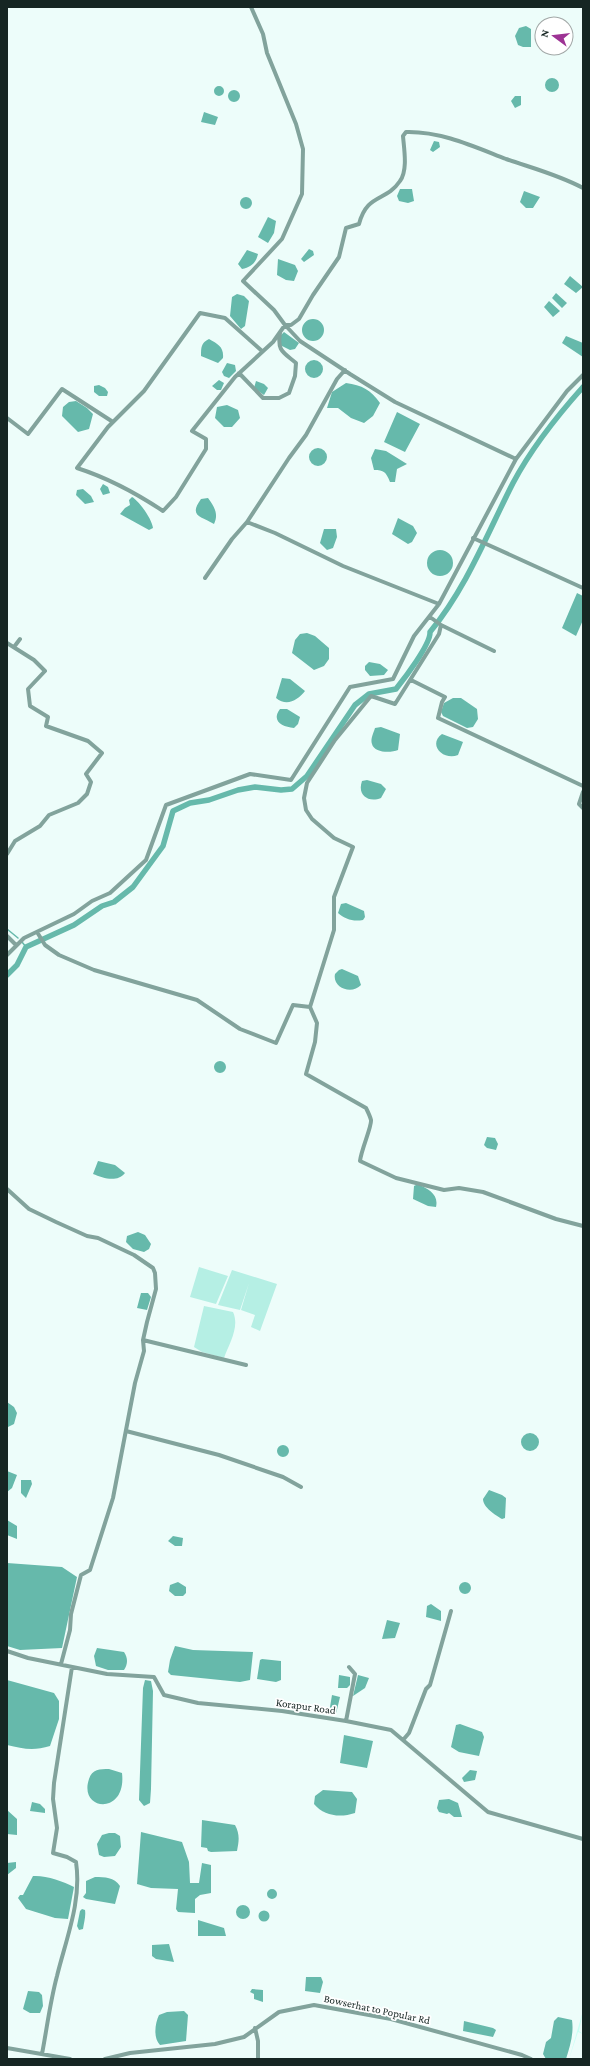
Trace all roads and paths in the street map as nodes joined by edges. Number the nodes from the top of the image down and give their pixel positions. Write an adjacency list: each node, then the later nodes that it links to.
1 (251, 7): 3 (street)
2 (583, 188): 3 (street)
3 (285, 325): 4 (street); 6 (street)
4 (280, 333): 5 (street); 7 (street)
5 (262, 351): 7 (street); 10 (street)
6 (345, 370): 11 (street); 12 (street)
7 (239, 373): 10 (street)
8 (583, 374): 11 (street)
9 (7, 418): 10 (street)
10 (113, 422)
11 (516, 459): 13 (street)
12 (247, 522): 14 (street); 16 (street)
13 (473, 538): 15 (street); 16 (street)
14 (205, 578)
15 (583, 588)
16 (439, 604): 17 (street)
17 (430, 617): 18 (street); 28 (street)
18 (441, 625): 22 (street); 23 (street)
19 (20, 639): 21 (street)
20 (7, 643): 21 (street)
21 (14, 647): 27 (street)
22 (494, 651)
23 (411, 680): 24 (street); 32 (street)
24 (583, 786)
25 (583, 792): 26 (street)
26 (583, 808)
27 (7, 854)
28 (38, 934): 30 (street); 32 (street)
29 (7, 936): 30 (street)
30 (16, 944): 31 (street)
31 (7, 955)
32 (310, 1007): 34 (street)
33 (7, 1189): 35 (street)
34 (583, 1226)
35 (143, 1340): 36 (street); 37 (street)
36 (246, 1365)
37 (126, 1431): 38 (street); 41 (street)
38 (301, 1487)
39 (451, 1611): 45 (street)
40 (7, 1651): 41 (street, Korapur Road)
41 (62, 1664): 42 (street, Korapur Road)
42 (72, 1667): 44 (street, Korapur Road); 49 (street)
43 (348, 1667): 44 (street)
44 (346, 1721): 45 (street, Korapur Road)
45 (403, 1740): 46 (street, Korapur Road)
46 (583, 1839)
47 (255, 2028): 51 (street, Bowserhat to Popular Rd); 52 (street); 53 (street, Bowserhat to Popular Rd)
48 (7, 2048): 49 (street)
49 (42, 2054): 50 (street)
50 (70, 2059)
51 (105, 2059)
52 (258, 2059)
53 (531, 2059)

